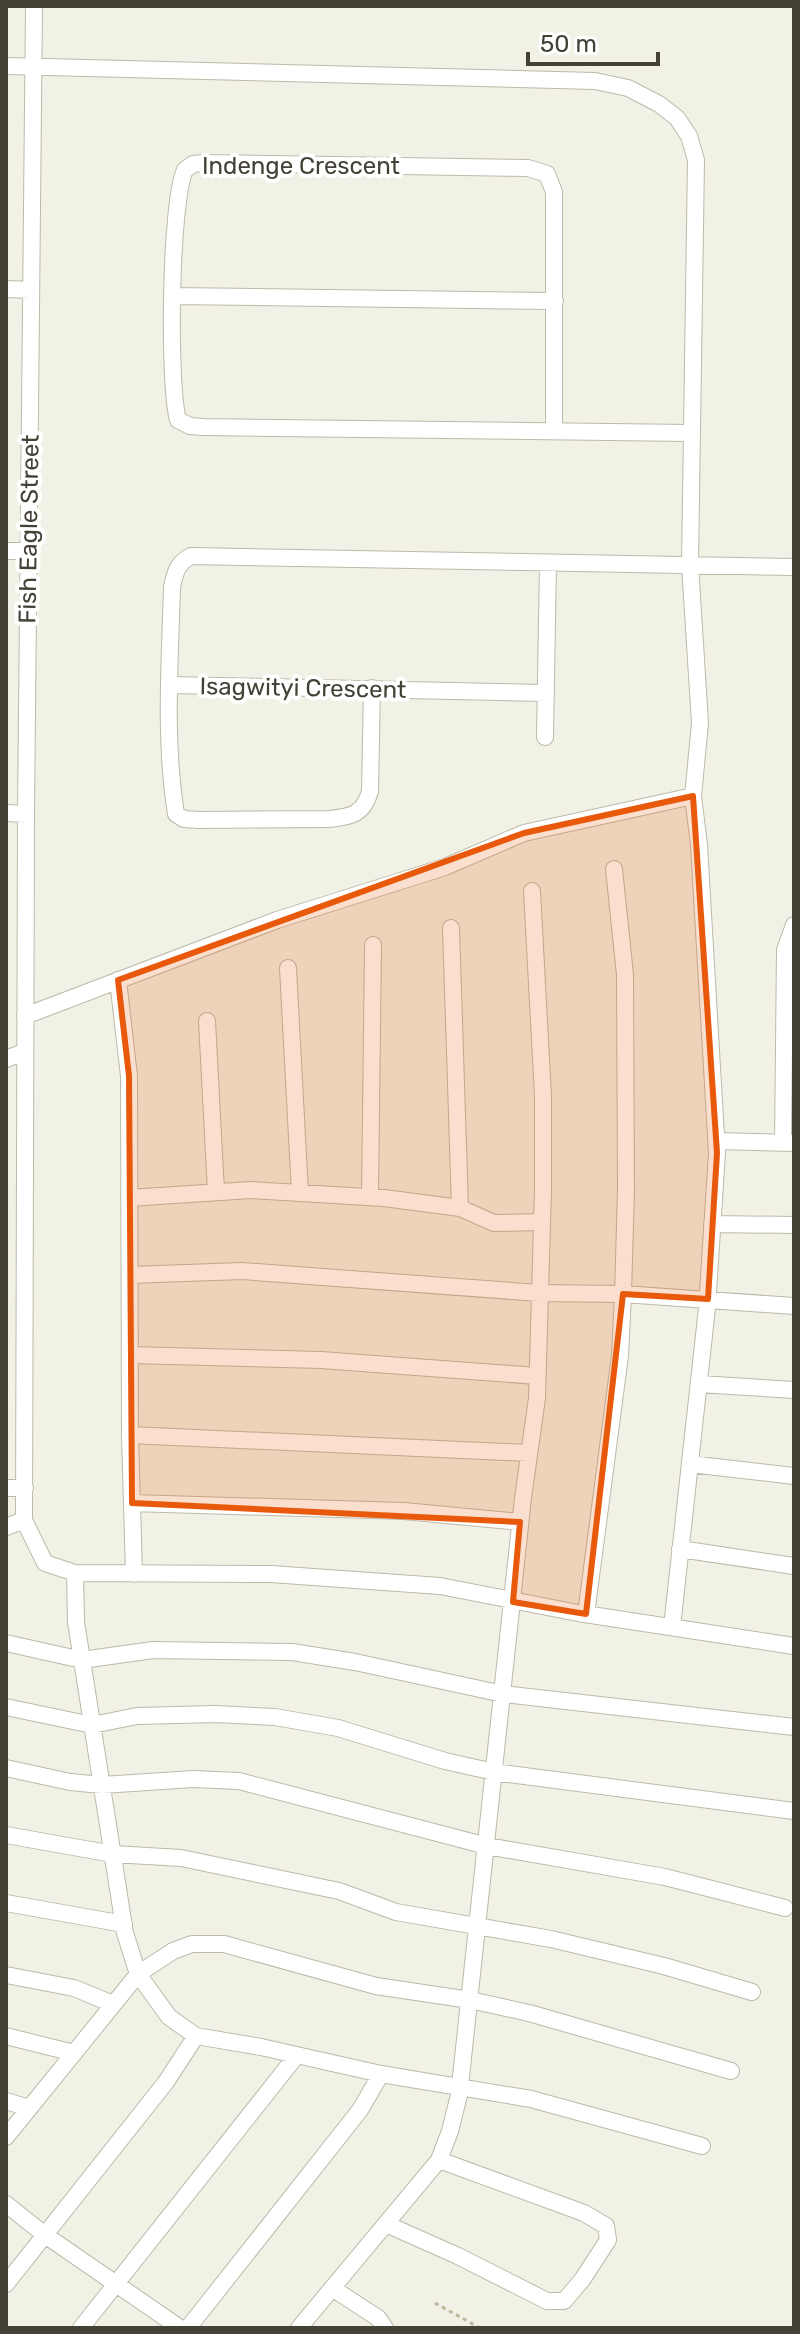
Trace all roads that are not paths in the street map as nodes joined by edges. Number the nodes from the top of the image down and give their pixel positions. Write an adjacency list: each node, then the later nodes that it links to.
1 (34, 6): 3 (street, Fish Eagle Street)
2 (6, 66): 3 (street)
3 (32, 66): 5 (street, Fish Eagle Street); 9 (street)
4 (6, 289): 5 (street)
5 (31, 290): 11 (street, Fish Eagle Street)
6 (173, 296): 7 (street); 7 (street, Indenge Crescent); 8 (street, Indenge Crescent)
7 (555, 301): 8 (street, Indenge Crescent)
8 (554, 431): 9 (street, Indenge Crescent)
9 (690, 433): 13 (street)
10 (6, 551): 11 (street)
11 (28, 551): 21 (street, Fish Eagle Street)
12 (548, 563): 13 (street, Isagwityi Crescent); 15 (street, Isagwityi Crescent); 17 (street)
13 (690, 565): 14 (street, Isagwityi Crescent); 19 (street)
14 (794, 567)
15 (169, 685): 16 (street, Isagwityi Crescent); 16 (street)
16 (372, 688): 17 (street, Isagwityi Crescent)
17 (546, 693): 18 (street)
18 (545, 737)
19 (693, 796): 28 (street); 33 (street)
20 (6, 813): 21 (street)
21 (26, 814): 29 (street, Fish Eagle Street)
22 (614, 869): 45 (street)
23 (532, 891): 40 (street)
24 (794, 925): 34 (street)
25 (451, 928): 39 (street)
26 (373, 945): 37 (street)
27 (288, 968): 36 (street)
28 (118, 980): 29 (street); 38 (street)
29 (25, 1016): 31 (street, Fish Eagle Street)
30 (207, 1021): 35 (street)
31 (24, 1052): 32 (street); 57 (street, Fish Eagle Street)
32 (6, 1059)
33 (717, 1141): 34 (street); 41 (street)
34 (788, 1143)
35 (216, 1192): 36 (street); 38 (street)
36 (300, 1193): 37 (street)
37 (370, 1197): 39 (street)
38 (129, 1198): 43 (street)
39 (460, 1208): 40 (street)
40 (542, 1222): 44 (street)
41 (712, 1224): 42 (street); 46 (street)
42 (794, 1225)
43 (130, 1275): 44 (street); 48 (street)
44 (539, 1293): 45 (street); 49 (street)
45 (623, 1294): 46 (street); 67 (street)
46 (708, 1299): 47 (street); 50 (street)
47 (794, 1306)
48 (130, 1355): 49 (street); 52 (street)
49 (537, 1376): 53 (street)
50 (699, 1384): 51 (street); 54 (street)
51 (794, 1390)
52 (130, 1435): 53 (street); 58 (street)
53 (529, 1453): 60 (street)
54 (690, 1464): 55 (street); 62 (street)
55 (794, 1476)
56 (6, 1488): 57 (street)
57 (25, 1488): 59 (street, Fish Eagle Street)
58 (132, 1503): 60 (street); 65 (street)
59 (24, 1520): 61 (street); 64 (street)
60 (520, 1522): 66 (street)
61 (6, 1527)
62 (680, 1549): 63 (street); 68 (street)
63 (794, 1566)
64 (75, 1573): 65 (street); 71 (street)
65 (134, 1574): 66 (street)
66 (513, 1602): 67 (street); 72 (street)
67 (586, 1614): 68 (street)
68 (672, 1627): 70 (street)
69 (6, 1643): 71 (street)
70 (794, 1646)
71 (82, 1660): 72 (street); 74 (street)
72 (503, 1694): 75 (street); 77 (street)
73 (6, 1707): 74 (street)
74 (92, 1725): 77 (street); 78 (street)
75 (794, 1727)
76 (6, 1768): 78 (street)
77 (494, 1772): 79 (street); 81 (street)
78 (102, 1785): 81 (street); 82 (street)
79 (794, 1811)
80 (6, 1835): 82 (street)
81 (487, 1846): 84 (street); 86 (street)
82 (113, 1854): 85 (street); 86 (street)
83 (6, 1903): 85 (street)
84 (785, 1908)
85 (124, 1924): 87 (street)
86 (478, 1926): 89 (street); 90 (street)
87 (138, 1974): 90 (street); 91 (street); 93 (street)
88 (6, 1975): 91 (street)
89 (752, 1992)
90 (470, 2000): 96 (street); 98 (street)
91 (113, 2004): 94 (street)
92 (6, 2036): 94 (street)
93 (196, 2036): 95 (street); 106 (street)
94 (74, 2053): 100 (street)
95 (297, 2055): 97 (street); 108 (street)
96 (731, 2071)
97 (381, 2074): 98 (street); 112 (street)
98 (460, 2086): 102 (street); 103 (street)
99 (6, 2101): 100 (street)
100 (29, 2108): 101 (street)
101 (6, 2137)
102 (702, 2146)
103 (439, 2160): 105 (street); 105 (street)
104 (6, 2204): 106 (street)
105 (386, 2224): 109 (street)
106 (45, 2235): 107 (street); 108 (street)
107 (6, 2284)
108 (115, 2285): 110 (street); 111 (street)
109 (332, 2288): 113 (street); 114 (street)
110 (81, 2328)
111 (180, 2328)
112 (188, 2328)
113 (299, 2328)
114 (385, 2328)

